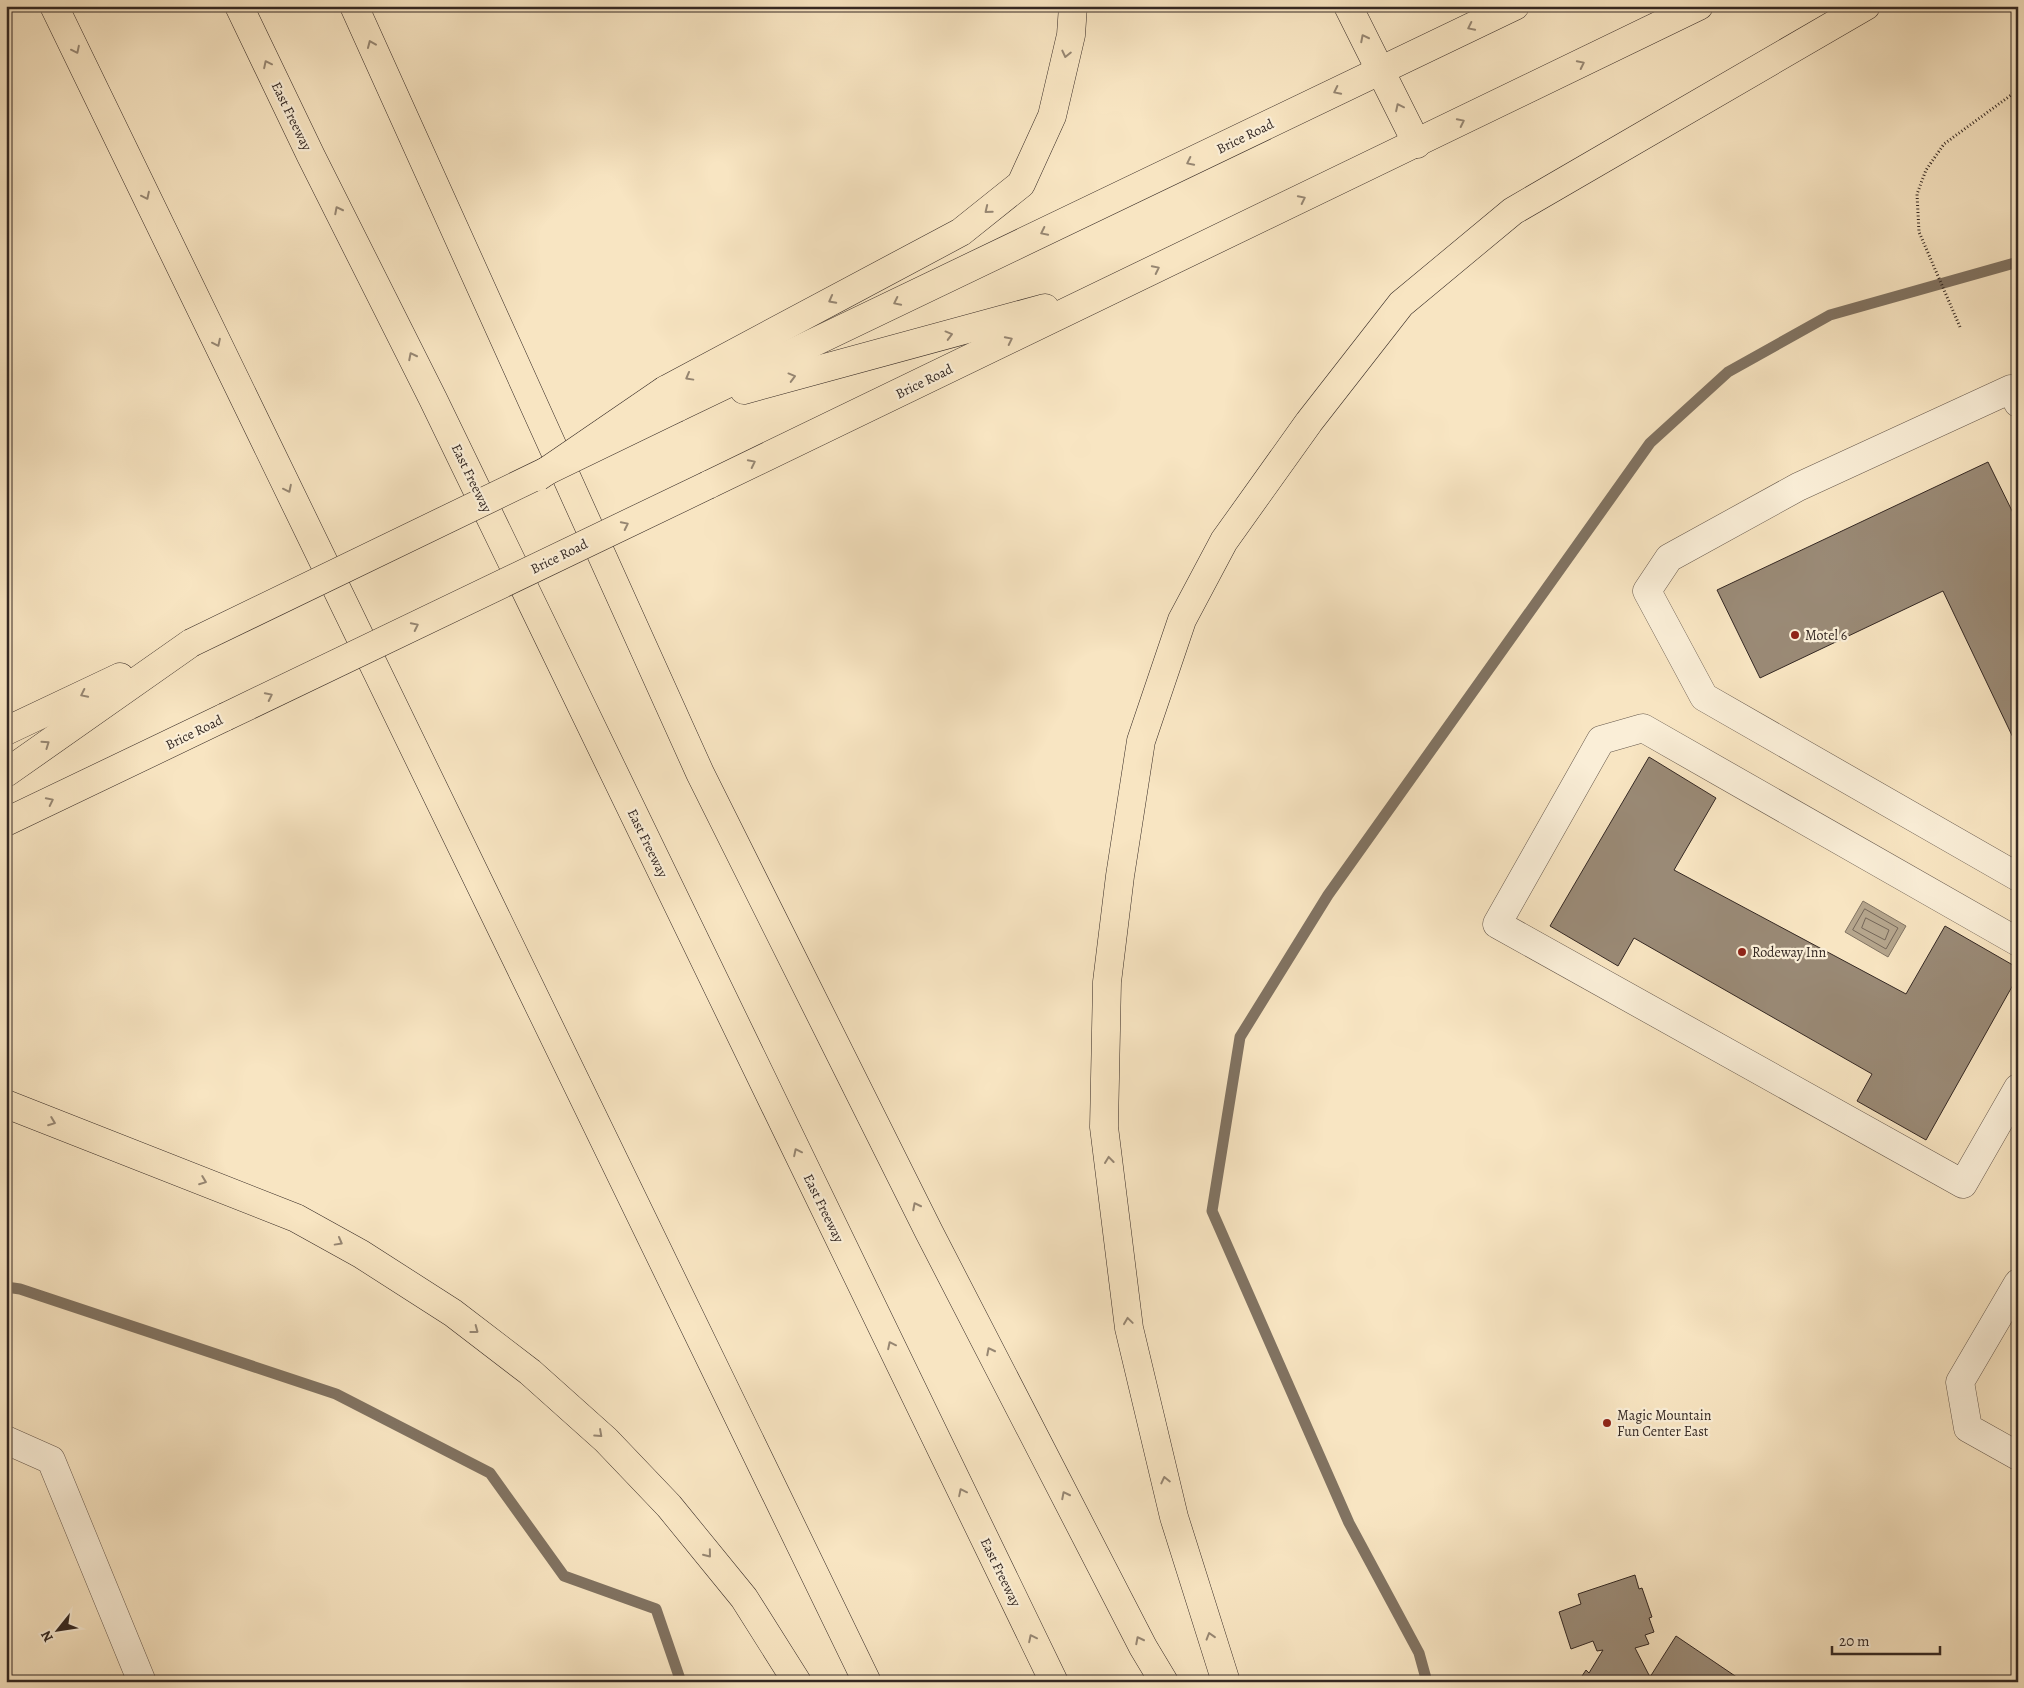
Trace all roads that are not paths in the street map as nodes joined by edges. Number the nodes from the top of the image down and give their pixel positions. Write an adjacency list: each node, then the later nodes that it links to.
1 (54, 6): 27 (main road, one-way to 27)
2 (239, 6): 28 (main road, East Freeway, one-way to 2)
3 (354, 6): 29 (main road, one-way to 3)
4 (1073, 6): 12 (main road, one-way to 12)
5 (1348, 6): 9 (main road, one-way to 5)
6 (1515, 6): 9 (main road, Brice Road, one-way to 9)
7 (1699, 6): 10 (main road, Brice Road, one-way to 7)
8 (1866, 6): 30 (main road, one-way to 8)
9 (1381, 70): 10 (main road, one-way to 9); 12 (main road, Brice Road, one-way to 12)
10 (1417, 144): 11 (main road, Brice Road, one-way to 10)
11 (1112, 290): 12 (main road, Brice Road, one-way to 11); 17 (main road, Brice Road, one-way to 11, bridge)
12 (671, 399): 14 (main road, bridge)
13 (2018, 403): 18 (street)
14 (191, 643): 15 (main road, one-way to 15); 16 (main road, one-way to 14)
15 (6, 731)
16 (6, 772)
17 (6, 822)
18 (2018, 877)
19 (2018, 942): 20 (street)
20 (2018, 1088)
21 (6, 1104): 26 (main road, one-way to 26)
22 (2018, 1283): 24 (street)
23 (6, 1440): 25 (street)
24 (2018, 1456)
25 (142, 1682)
26 (797, 1682)
27 (867, 1682)
28 (1054, 1682)
29 (1164, 1682)
30 (1226, 1682)

